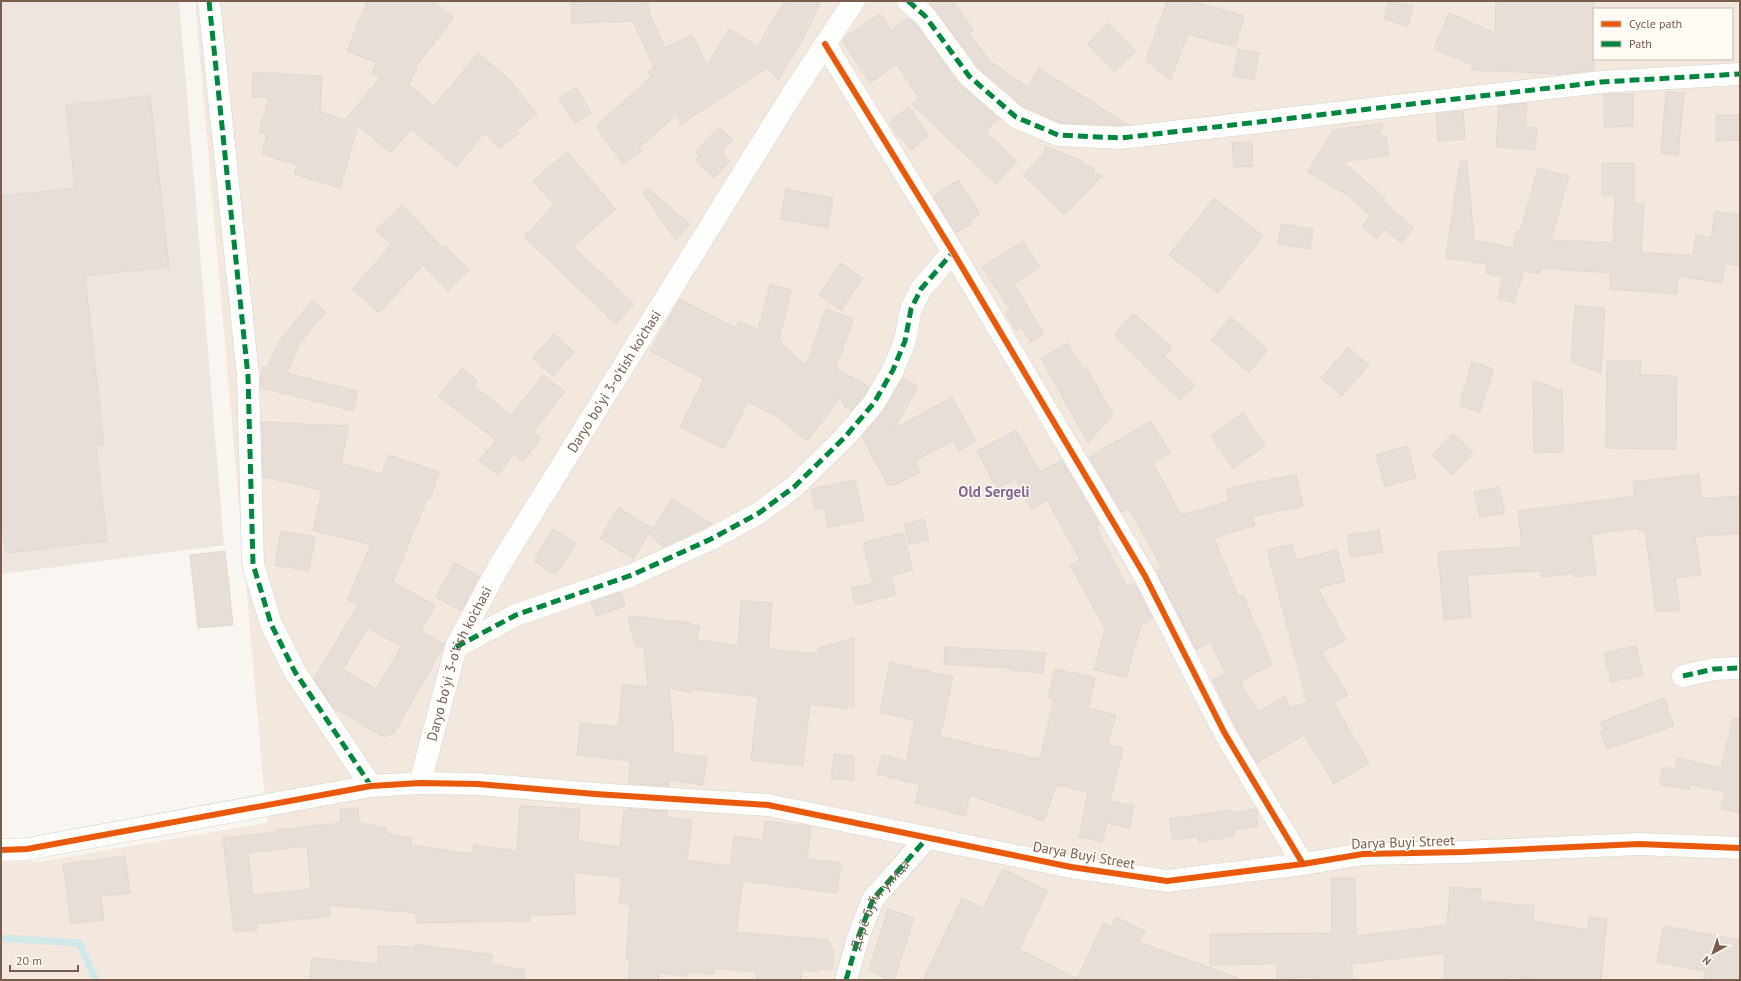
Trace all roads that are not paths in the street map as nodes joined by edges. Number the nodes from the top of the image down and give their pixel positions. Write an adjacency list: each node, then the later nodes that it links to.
1 (209, 1): 11 (street)
2 (854, 1): 4 (street, Daryo bo'yi 3-o'tish ko'chasi)
3 (908, 1): 5 (street)
4 (825, 44): 6 (street); 7 (street, Daryo bo'yi 3-o'tish ko'chasi)
5 (1740, 74)
6 (953, 252): 7 (street); 15 (street)
7 (456, 647): 10 (street, Daryo bo'yi 3-o'tish ko'chasi)
8 (1740, 668): 9 (street)
9 (1684, 676)
10 (420, 782): 11 (street, Darya Buyi Street); 12 (street, Darya Buyi Street)
11 (371, 786): 14 (street, Darya Buyi Street)
12 (928, 837): 15 (street, Darya Buyi Street); 16 (street, Дарё буйи улица)
13 (1740, 848): 15 (street, Darya Buyi Street)
14 (1, 850)
15 (1303, 864)
16 (846, 980)

